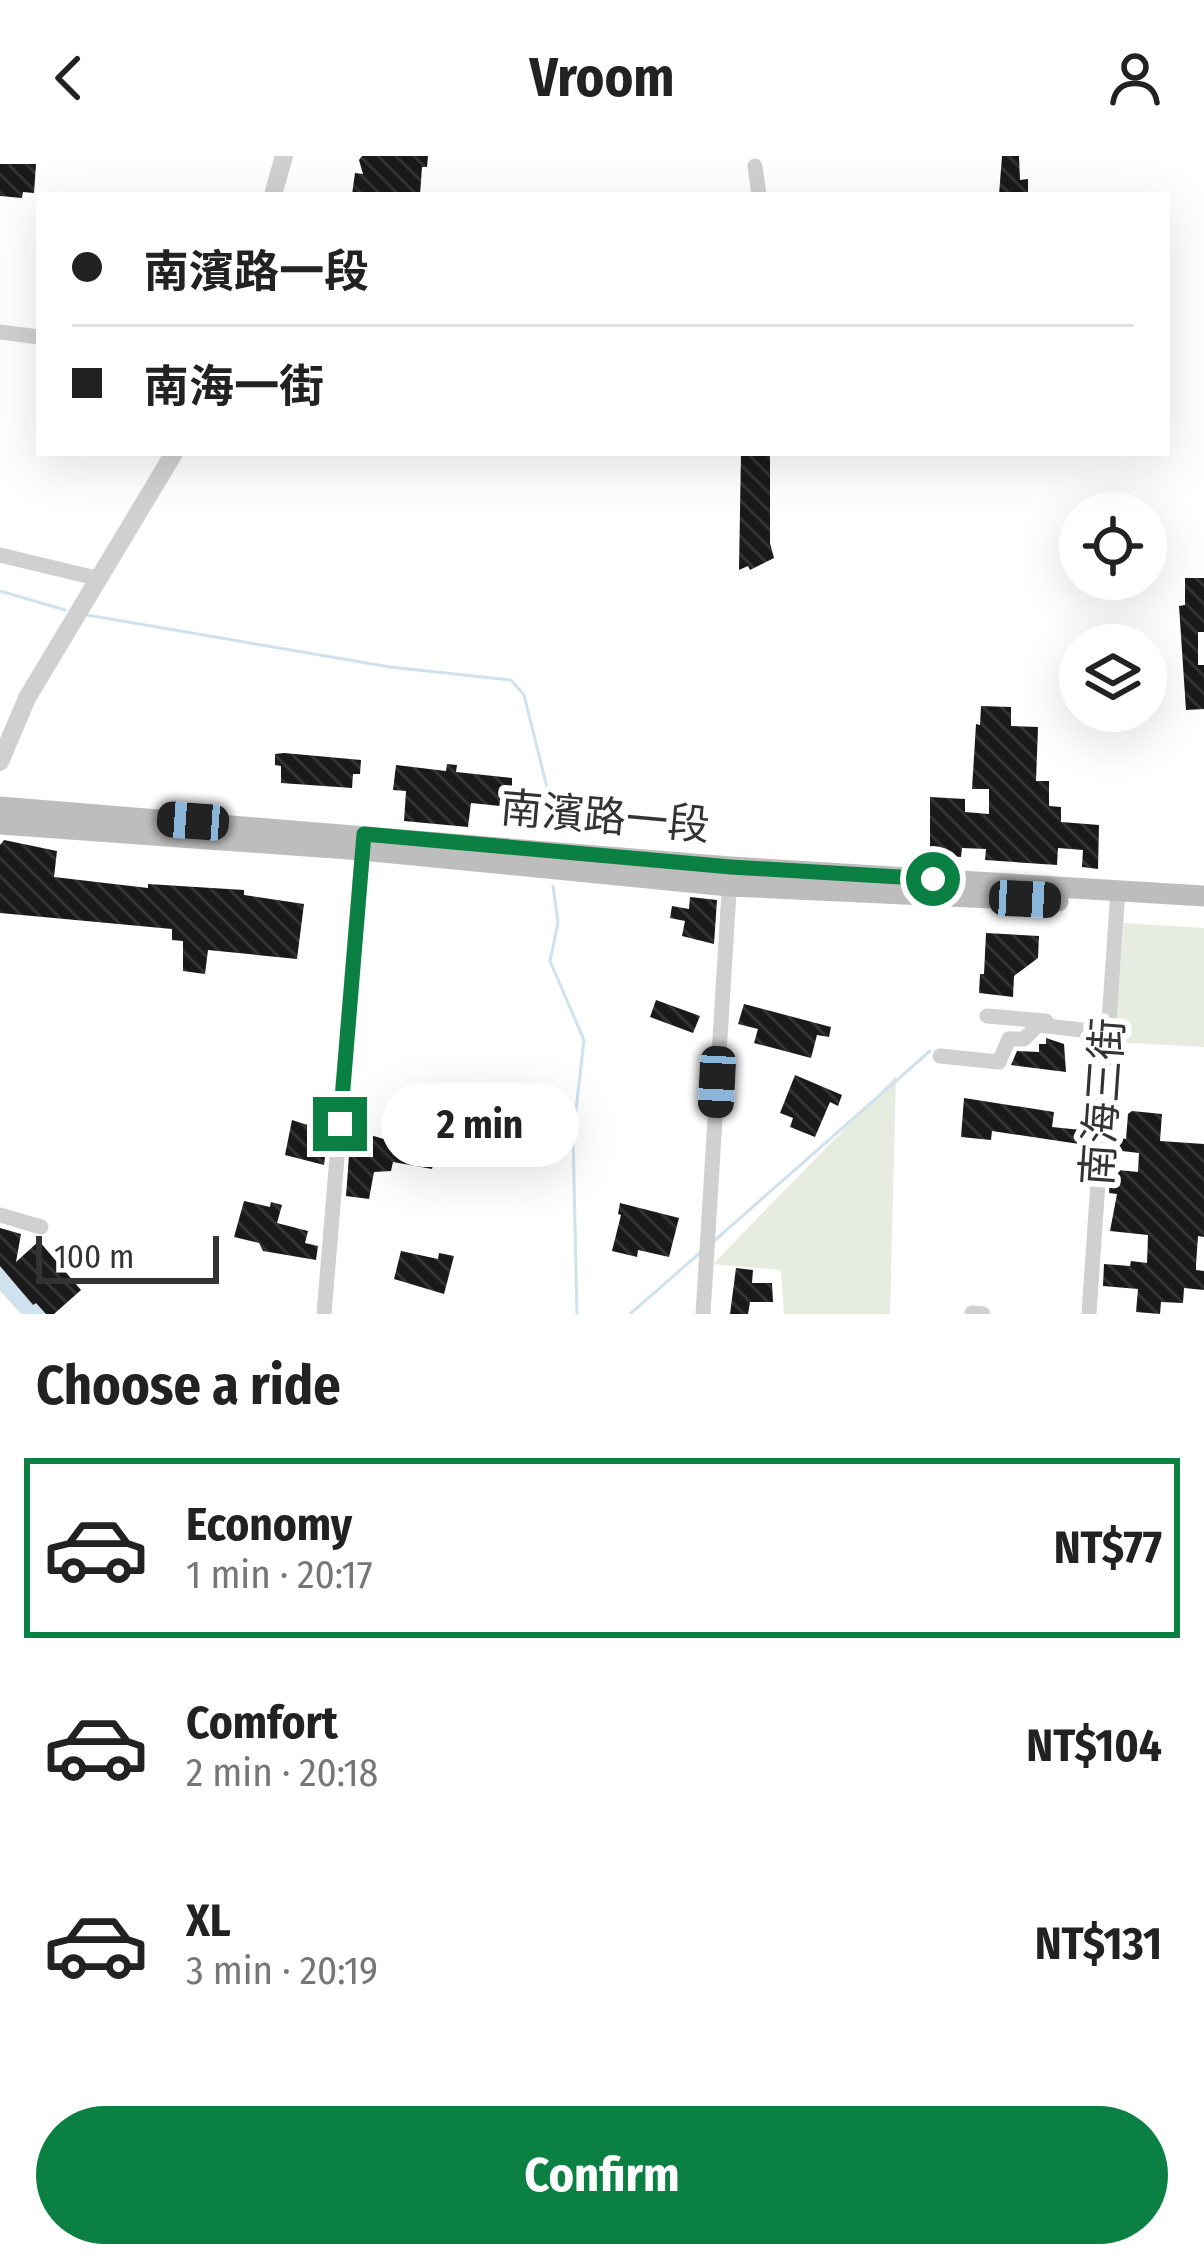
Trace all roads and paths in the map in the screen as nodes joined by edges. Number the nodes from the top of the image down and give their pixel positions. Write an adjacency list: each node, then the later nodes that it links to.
1 (284, 156): 3 (street)
2 (755, 166): 4 (street)
3 (274, 192)
4 (759, 192)
5 (0, 332): 6 (street)
6 (36, 337)
7 (171, 456): 9 (street)
8 (0, 554): 9 (street)
9 (96, 578): 10 (street)
10 (0, 762)
11 (0, 807): 13 (main road, 南濱路一段)
12 (0, 824): 13 (main road, 南濱路一段)
13 (363, 842): 14 (main road, 南濱路一段); 24 (street)
14 (730, 877): 16 (main road, 南濱路一段); 25 (street)
15 (1204, 896): 16 (main road, 南濱路一段)
16 (1118, 897): 17 (main road, 南濱路一段); 19 (street, 南海三街)
17 (1204, 910)
18 (987, 1016): 19 (street)
19 (1108, 1030): 20 (street); 27 (street, 南海三街)
20 (940, 1056)
21 (0, 1215): 22 (street)
22 (41, 1226)
23 (972, 1312): 26 (street)
24 (324, 1314)
25 (703, 1314)
26 (983, 1314)
27 (1089, 1314)

